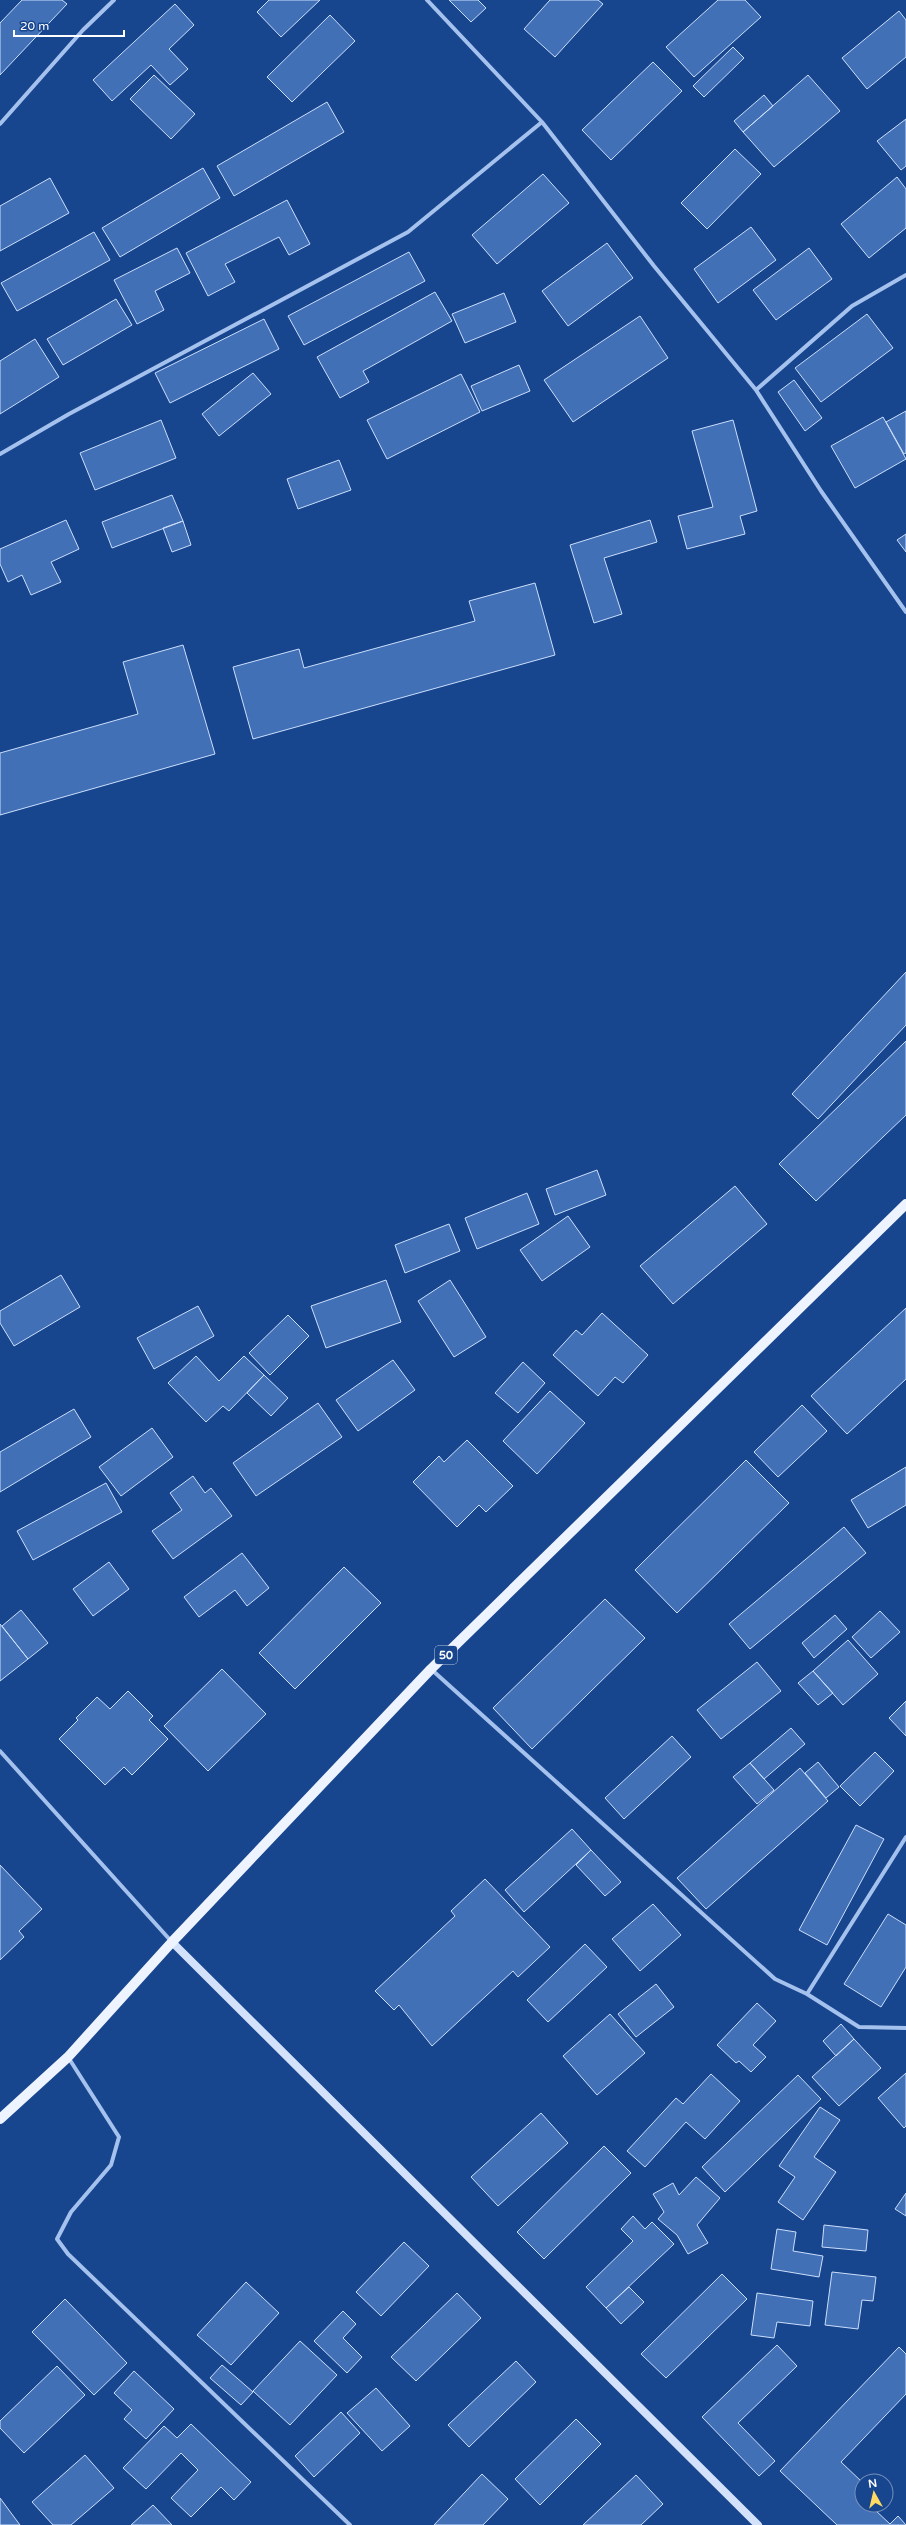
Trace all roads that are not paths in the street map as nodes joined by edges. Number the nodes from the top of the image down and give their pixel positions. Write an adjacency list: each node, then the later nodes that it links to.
1 (114, 0): 4 (street)
2 (427, 0): 3 (street)
3 (542, 122): 6 (street); 7 (street)
4 (0, 124)
5 (906, 275): 6 (street)
6 (756, 390): 8 (street)
7 (0, 454)
8 (906, 612)
9 (906, 1204): 10 (main road, 50)
10 (431, 1670): 13 (main road, 50); 14 (street)
11 (0, 1751): 13 (street)
12 (906, 1837): 14 (street)
13 (172, 1942): 16 (main road, 50); 19 (main road)
14 (807, 1994): 15 (street)
15 (906, 2028)
16 (68, 2057): 17 (main road, 50); 18 (street)
17 (0, 2119)
18 (350, 2525)
19 (758, 2525)

